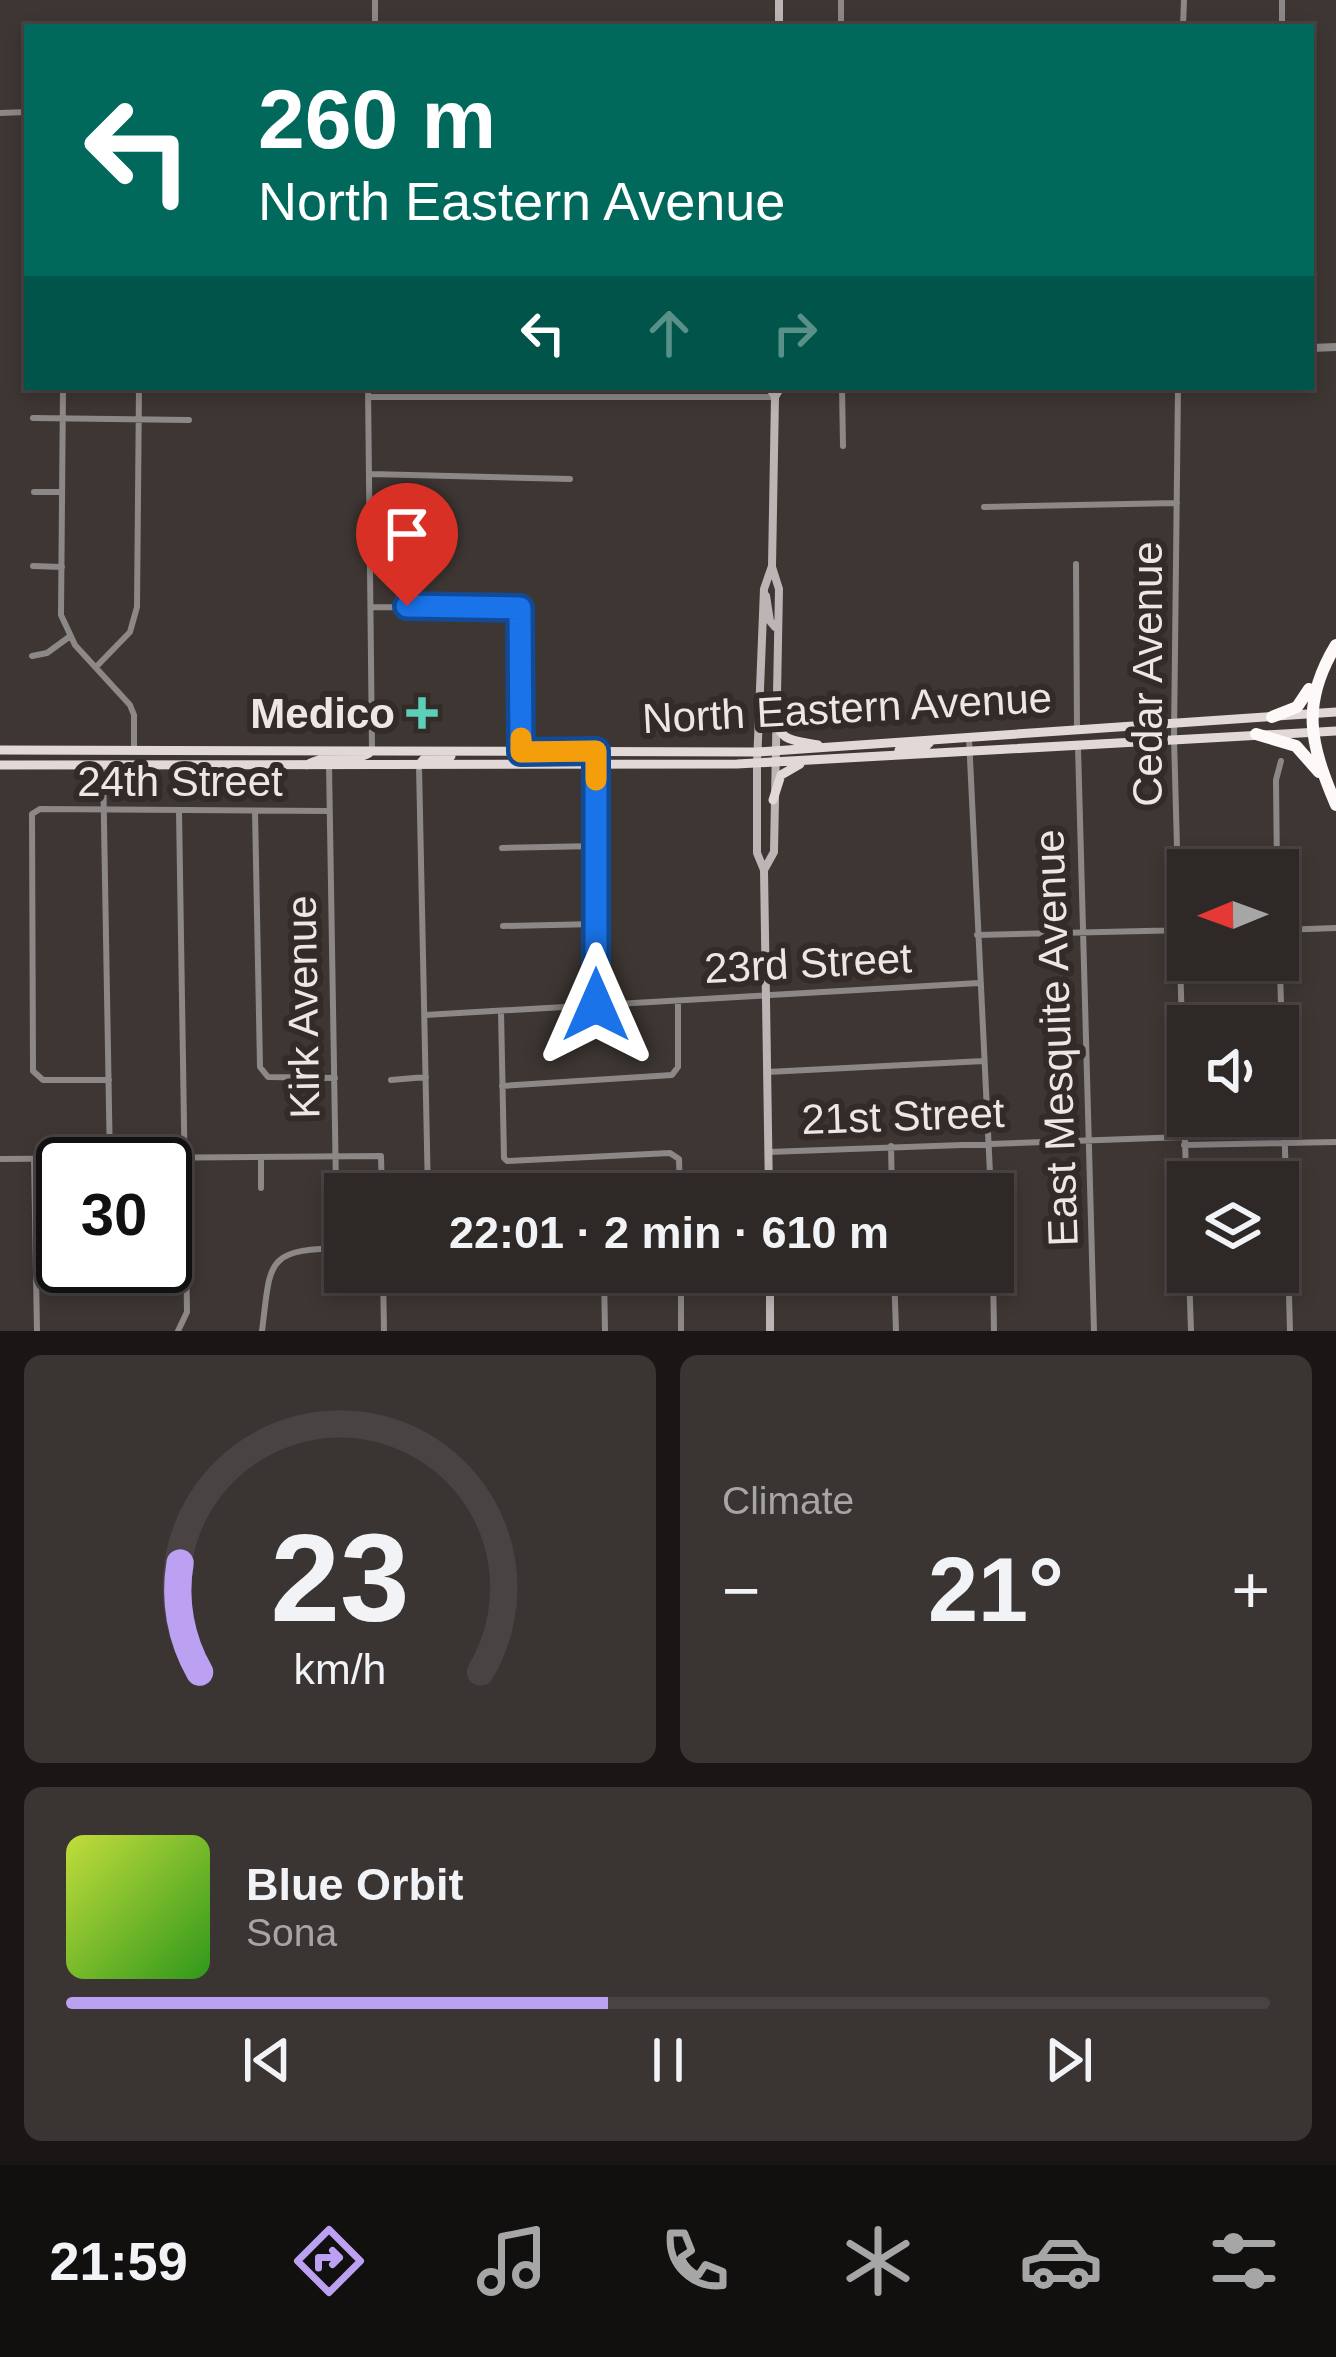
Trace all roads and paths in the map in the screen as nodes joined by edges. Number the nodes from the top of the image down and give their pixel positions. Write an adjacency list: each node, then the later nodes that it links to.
1 (63, 390): 13 (street)
2 (139, 390): 14 (street)
3 (368, 390): 9 (street)
4 (583, 390): 10 (street)
5 (771, 390): 11 (main road)
6 (780, 390): 11 (main road)
7 (842, 390): 16 (street)
8 (1178, 390): 21 (street, Cedar Avenue)
9 (368, 397): 10 (street); 17 (street)
10 (584, 397): 11 (street)
11 (776, 397): 25 (main road)
12 (33, 418): 13 (street)
13 (63, 418): 14 (street); 20 (street)
14 (138, 419): 15 (street); 34 (street)
15 (189, 420)
16 (843, 446)
17 (369, 474): 18 (street); 28 (street)
18 (570, 479)
19 (34, 492): 20 (street)
20 (62, 492): 26 (street)
21 (1177, 503): 22 (street); 39 (street, Cedar Avenue)
22 (984, 507)
23 (1076, 564): 40 (street)
24 (33, 566): 26 (street)
25 (772, 566): 27 (main road); 29 (main road)
26 (62, 567): 30 (street)
27 (764, 589): 29 (main road); 58 (main road)
28 (372, 607): 51 (street); 55 (street)
29 (777, 628): 37 (main road)
30 (69, 637): 32 (street); 34 (street)
31 (1336, 645): 33 (highway)
32 (32, 656)
33 (1328, 658): 36 (highway); 38 (highway)
34 (96, 667): 50 (street)
35 (1336, 712): 36 (main road, North Eastern Avenue)
36 (1312, 714): 38 (main road, North Eastern Avenue); 42 (highway)
37 (774, 716): 48 (main road); 57 (main road)
38 (1272, 717): 39 (main road, North Eastern Avenue)
39 (1174, 723): 40 (main road, North Eastern Avenue); 45 (street, Cedar Avenue)
40 (1077, 730): 44 (main road, North Eastern Avenue)
41 (1336, 731): 42 (main road, North Eastern Avenue)
42 (1312, 733): 43 (main road, North Eastern Avenue); 68 (highway)
43 (1256, 734): 45 (main road, North Eastern Avenue); 68 (highway)
44 (969, 738): 46 (main road, North Eastern Avenue); 53 (street)
45 (1174, 738): 47 (main road, North Eastern Avenue); 77 (street, Cedar Avenue)
46 (932, 740): 48 (main road, North Eastern Avenue); 56 (main road)
47 (1078, 744): 53 (main road, North Eastern Avenue); 85 (street, East Mesquite Avenue)
48 (829, 747): 57 (main road, North Eastern Avenue)
49 (0, 749): 50 (main road, North Eastern Avenue)
50 (134, 751): 51 (main road, North Eastern Avenue); 61 (main road)
51 (372, 751): 54 (main road, North Eastern Avenue); 65 (main road)
52 (596, 751): 55 (main road, North Eastern Avenue); 58 (main road, North Eastern Avenue); 63 (street)
53 (970, 751): 56 (main road, North Eastern Avenue); 86 (street)
54 (481, 752): 55 (main road, North Eastern Avenue); 67 (main road)
55 (521, 752)
56 (895, 756): 59 (main road, North Eastern Avenue)
57 (774, 757): 58 (main road, North Eastern Avenue); 59 (main road, North Eastern Avenue); 69 (main road)
58 (757, 758): 63 (main road, North Eastern Avenue); 79 (main road)
59 (807, 761): 69 (main road)
60 (1281, 761): 78 (street)
61 (88, 764): 62 (main road, North Eastern Avenue); 64 (main road, North Eastern Avenue)
62 (103, 764): 65 (main road, North Eastern Avenue); 71 (street)
63 (595, 764): 67 (main road, North Eastern Avenue); 75 (street)
64 (0, 765)
65 (307, 765): 66 (main road, North Eastern Avenue)
66 (329, 765): 67 (main road, North Eastern Avenue); 74 (street, Kirk Avenue)
67 (419, 765): 94 (street)
68 (1327, 784): 70 (highway)
69 (773, 800): 79 (main road)
70 (1336, 805)
71 (104, 811): 72 (street, 24th Street); 99 (street); 99 (street, 24th Street)
72 (179, 811): 73 (street, 24th Street); 103 (street)
73 (255, 811): 74 (street, 24th Street); 97 (street)
74 (329, 811): 97 (street, Kirk Avenue)
75 (596, 846): 76 (street); 80 (street)
76 (502, 848)
77 (1180, 849)
78 (1277, 849)
79 (764, 870): 90 (main road)
80 (596, 924): 81 (street); 92 (street)
81 (502, 926)
82 (1336, 928): 83 (street)
83 (1299, 929)
84 (1167, 931): 85 (street)
85 (1081, 933): 86 (street); 104 (street, East Mesquite Avenue)
86 (976, 935): 89 (street)
87 (1185, 981): 105 (street, Cedar Avenue)
88 (1280, 981): 108 (street)
89 (979, 983): 90 (street, 23rd Street); 95 (street)
90 (766, 996): 91 (street, 23rd Street); 96 (main road)
91 (678, 1001): 92 (street, 23rd Street); 101 (street)
92 (596, 1005): 93 (street, 23rd Street)
93 (501, 1011): 94 (street, 23rd Street); 101 (street)
94 (425, 1015): 98 (street)
95 (984, 1061): 96 (street); 106 (street)
96 (767, 1072): 110 (main road)
97 (334, 1078): 112 (street, Kirk Avenue)
98 (426, 1078): 100 (street); 119 (street)
99 (109, 1080): 102 (street)
100 (392, 1080)
101 (502, 1086): 120 (street)
102 (110, 1137)
103 (184, 1137)
104 (1088, 1139): 105 (street, 21st Street); 106 (street, 21st Street); 144 (street, East Mesquite Avenue)
105 (1184, 1141): 108 (street, 21st Street); 116 (street, Cedar Avenue)
106 (990, 1142): 109 (street, 21st Street); 123 (street)
107 (1336, 1142): 108 (street, 21st Street)
108 (1287, 1143): 146 (street)
109 (891, 1147): 110 (street, 21st Street); 122 (street)
110 (768, 1152): 121 (main road)
111 (260, 1157): 112 (street); 113 (street); 124 (street)
112 (336, 1157): 117 (street, Kirk Avenue); 118 (street)
113 (192, 1158)
114 (0, 1159): 115 (street)
115 (34, 1159): 134 (street)
116 (1185, 1161)
117 (337, 1173)
118 (381, 1173)
119 (428, 1173)
120 (678, 1173)
121 (768, 1173)
122 (892, 1173)
123 (991, 1173)
124 (261, 1188)
125 (324, 1249): 136 (street)
126 (187, 1293): 135 (street)
127 (383, 1293): 138 (street)
128 (604, 1293): 139 (street)
129 (681, 1293): 140 (street)
130 (770, 1293): 141 (main road)
131 (895, 1293): 142 (street)
132 (993, 1293): 143 (street)
133 (1190, 1293): 145 (street)
134 (38, 1331)
135 (178, 1331)
136 (262, 1331)
137 (372, 1331): 138 (street)
138 (384, 1331)
139 (605, 1331)
140 (681, 1331)
141 (770, 1331)
142 (896, 1331)
143 (994, 1331)
144 (1094, 1331)
145 (1191, 1331)
146 (1290, 1331)

